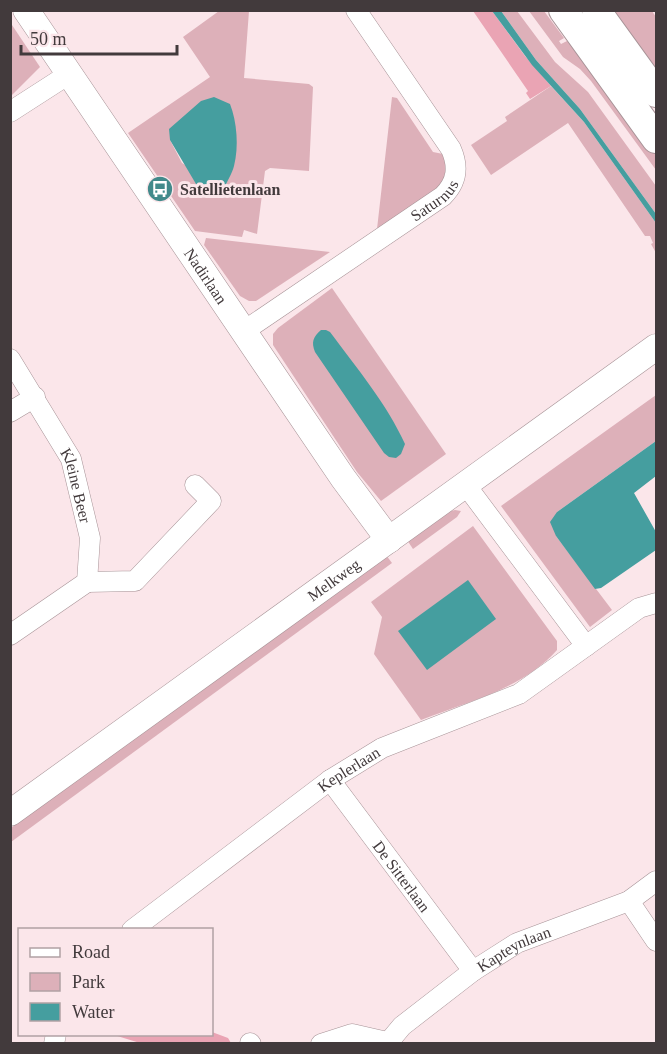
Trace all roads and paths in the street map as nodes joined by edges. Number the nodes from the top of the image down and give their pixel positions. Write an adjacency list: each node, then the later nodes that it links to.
1 (26, 10): 5 (street, Nadirlaan)
2 (357, 10): 9 (street, Saturnus)
3 (563, 10): 8 (main road)
4 (596, 10): 6 (main road)
5 (69, 74): 7 (street); 9 (street, Nadirlaan)
6 (657, 93)
7 (11, 112)
8 (657, 139)
9 (244, 331): 16 (street, Nadirlaan)
10 (657, 347): 14 (street, Melkweg)
11 (10, 359): 12 (street, Kleine Beer)
12 (35, 396): 13 (street); 17 (street, Kleine Beer)
13 (10, 412)
14 (465, 484): 16 (street, Melkweg); 20 (street)
15 (195, 485): 17 (street)
16 (389, 540): 22 (street, Melkweg)
17 (87, 582): 19 (street)
18 (657, 603): 20 (street, Keplerlaan)
19 (10, 635)
20 (586, 646): 21 (street, Keplerlaan)
21 (330, 780): 25 (street, Keplerlaan); 27 (street, De Sitterlaan)
22 (10, 813)
23 (657, 881): 24 (street, Kapteynlaan)
24 (629, 901): 26 (street); 27 (street, Kapteynlaan)
25 (135, 928)
26 (657, 940)
27 (473, 971): 28 (street, Kapteynlaan)
28 (387, 1043): 29 (street, Kapteynlaan)
29 (321, 1044)

